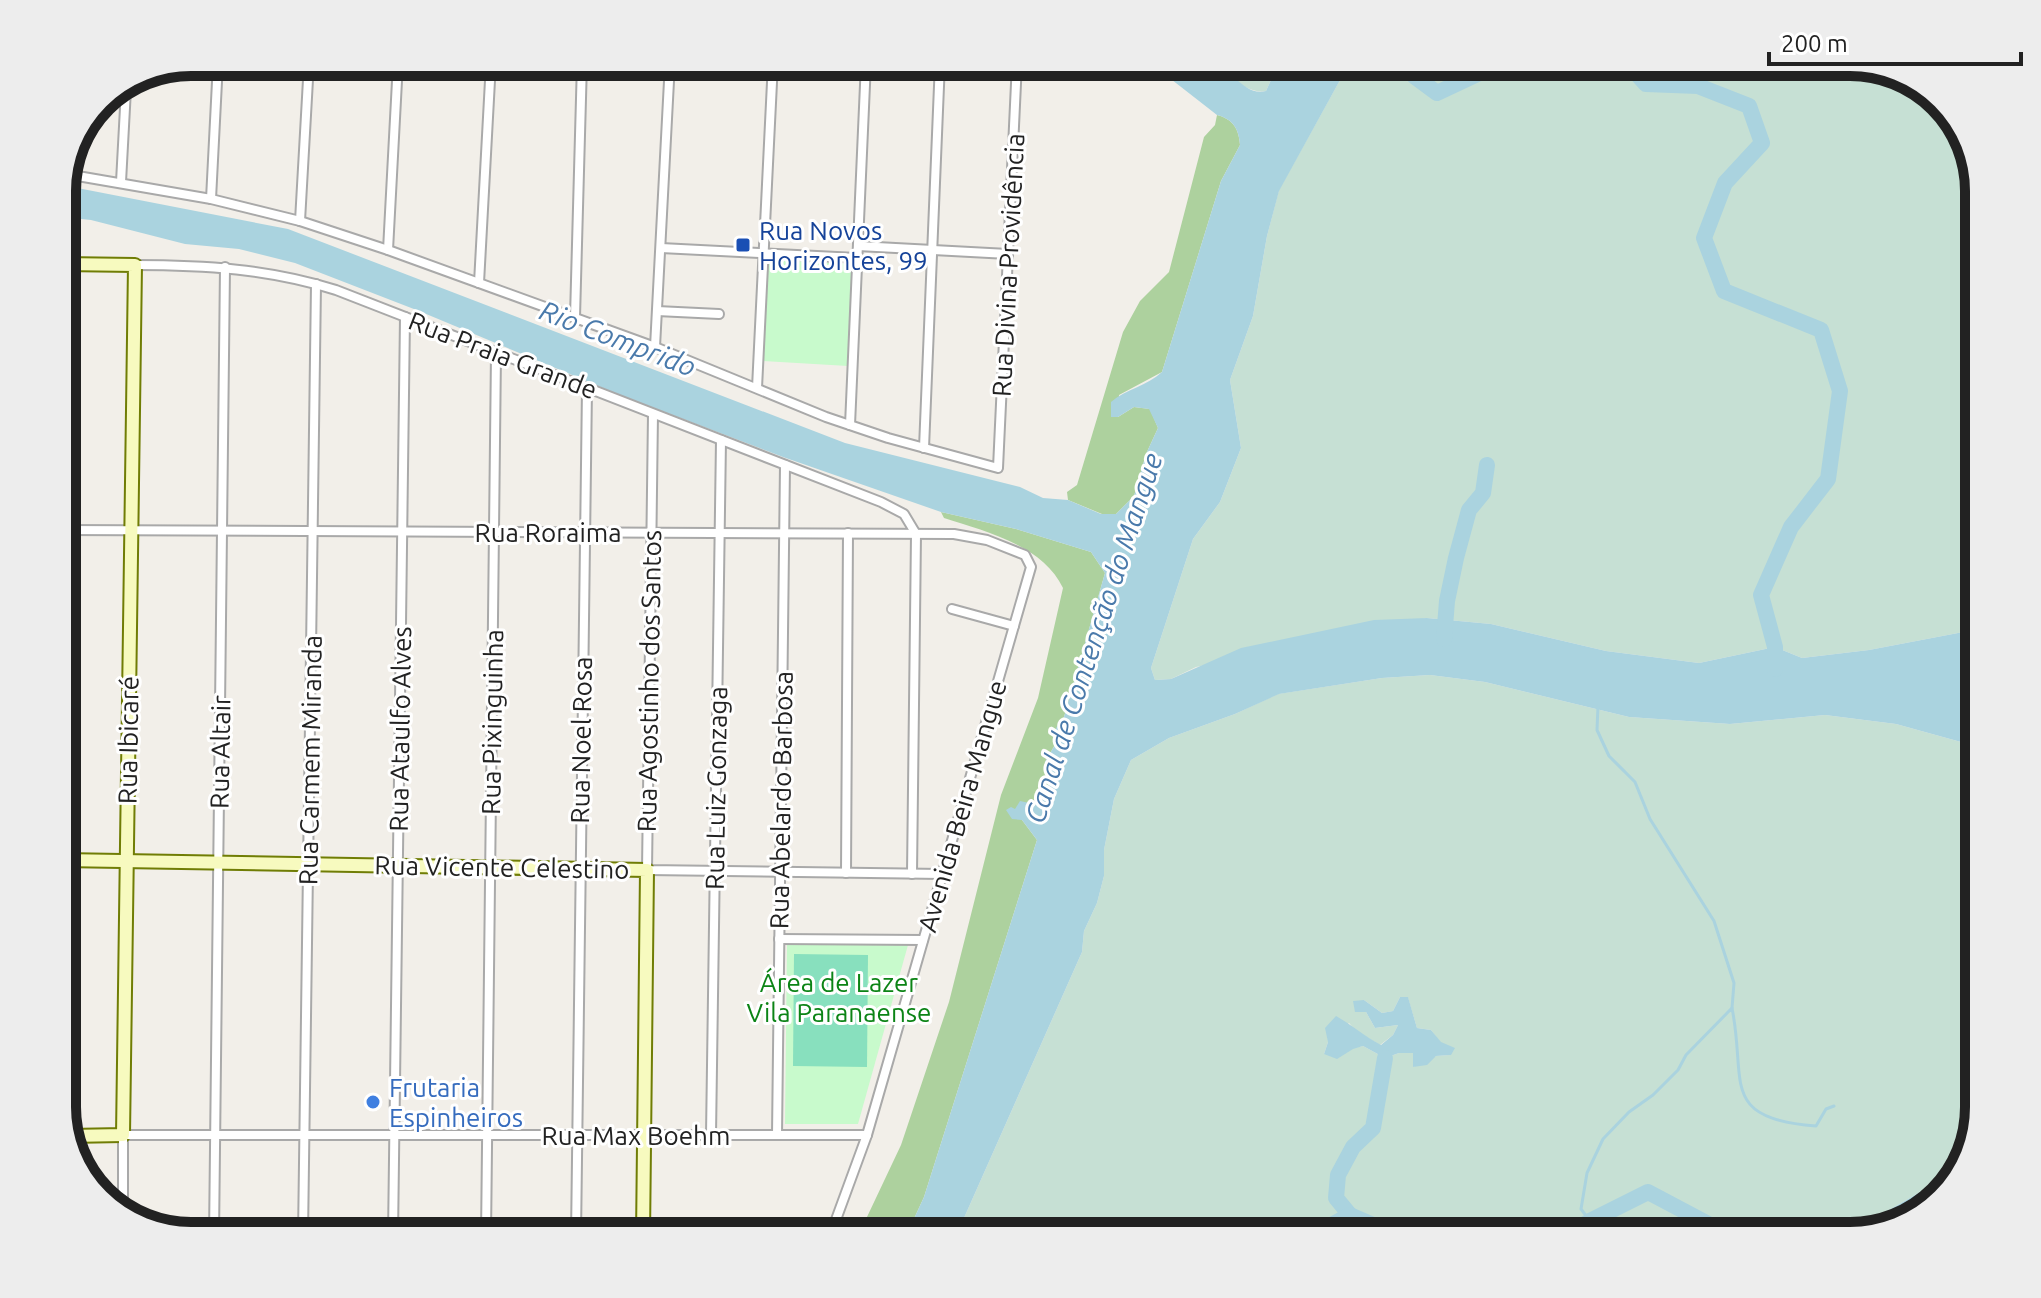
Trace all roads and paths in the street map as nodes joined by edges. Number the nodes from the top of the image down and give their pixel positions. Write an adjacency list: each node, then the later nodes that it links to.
1 (217, 76): 14 (street)
2 (308, 76): 15 (street)
3 (397, 76): 18 (street)
4 (490, 76): 26 (street)
5 (582, 76): 31 (street)
6 (669, 76): 17 (street)
7 (772, 76): 20 (street)
8 (865, 76): 16 (street)
9 (939, 76): 19 (street)
10 (1016, 76): 21 (street, Rua Divina Providência)
11 (126, 96): 13 (street)
12 (77, 176): 13 (street)
13 (121, 182): 14 (street)
14 (211, 199): 15 (street)
15 (300, 221): 18 (street)
16 (858, 246): 19 (street); 22 (street)
17 (661, 248): 20 (street); 28 (street)
18 (388, 250): 26 (street)
19 (933, 250): 21 (street); 39 (street)
20 (763, 253): 22 (street); 35 (street)
21 (1008, 254): 39 (street, Rua Divina Providência)
22 (857, 258): 37 (street)
23 (76, 264): 24 (street, Rua Praia Grande)
24 (135, 265): 25 (street, Rua Praia Grande); 42 (street, Rua Ibicaré)
25 (225, 267): 27 (street, Rua Praia Grande); 43 (street, Rua Altair)
26 (479, 283): 31 (street)
27 (316, 284): 30 (street, Rua Praia Grande); 44 (street, Rua Carmem Miranda)
28 (657, 311): 29 (street); 32 (street)
29 (719, 314)
30 (405, 317): 33 (street, Rua Praia Grande); 45 (street, Rua Ataulfo Alves)
31 (575, 317): 32 (street)
32 (655, 347): 35 (street)
33 (496, 353): 34 (street, Rua Praia Grande); 46 (street, Rua Pixinguinha)
34 (587, 388): 36 (street, Rua Praia Grande); 47 (street, Rua Noel Rosa)
35 (757, 388): 37 (street)
36 (653, 414): 38 (street, Rua Praia Grande); 48 (street, Rua Agostinho dos Santos)
37 (850, 425): 39 (street)
38 (721, 440): 40 (street, Rua Praia Grande); 49 (street, Rua Luiz Gonzaga)
39 (924, 448)
40 (785, 465): 50 (street, Rua Abelardo Barbosa); 52 (street, Rua Praia Grande)
41 (76, 530): 42 (street, Rua Roraima)
42 (131, 530): 43 (street, Rua Roraima); 57 (street, Rua Ibicaré)
43 (222, 531): 44 (street, Rua Roraima); 58 (street, Rua Altair)
44 (312, 531): 45 (street, Rua Roraima); 59 (street, Rua Carmem Miranda)
45 (402, 531): 46 (street, Rua Roraima); 60 (street, Rua Ataulfo Alves)
46 (494, 532): 47 (street, Rua Roraima); 61 (street, Rua Pixinguinha)
47 (584, 532): 48 (street, Rua Roraima); 62 (street, Rua Noel Rosa)
48 (651, 533): 49 (street, Rua Roraima); 63 (street, Rua Agostinho dos Santos)
49 (719, 533): 50 (street, Rua Roraima); 64 (street, Rua Luiz Gonzaga)
50 (783, 533): 51 (street, Rua Roraima); 65 (street, Rua Abelardo Barbosa)
51 (848, 533): 52 (street, Rua Roraima); 66 (street)
52 (916, 534): 53 (street, Rua Roraima); 67 (street)
53 (1028, 558): 55 (street, Avenida Beira Mangue)
54 (952, 609): 55 (street)
55 (1014, 626): 68 (street, Avenida Beira Mangue)
56 (76, 860): 57 (street, Rua Vicente Celestino)
57 (127, 861): 58 (street, Rua Vicente Celestino); 71 (street, Rua Ibicaré)
58 (218, 863): 59 (street, Rua Vicente Celestino); 72 (street, Rua Altair)
59 (310, 864): 60 (street, Rua Vicente Celestino); 73 (street, Rua Carmem Miranda)
60 (398, 866): 61 (street, Rua Vicente Celestino); 74 (street, Rua Ataulfo Alves)
61 (490, 867): 62 (street, Rua Vicente Celestino); 75 (street, Rua Pixinguinha)
62 (579, 869): 63 (street, Rua Vicente Celestino); 76 (street, Rua Noel Rosa)
63 (647, 870): 64 (street, Rua Vicente Celestino); 77 (street, Rua Agostinho dos Santos)
64 (714, 871): 65 (street, Rua Vicente Celestino); 78 (street, Rua Luiz Gonzaga)
65 (780, 872): 66 (street, Rua Vicente Celestino); 69 (street, Rua Abelardo Barbosa)
66 (846, 873): 67 (street, Rua Vicente Celestino)
67 (912, 874): 68 (street, Rua Vicente Celestino)
68 (942, 874): 70 (street, Avenida Beira Mangue)
69 (779, 939): 70 (street); 79 (street, Rua Abelardo Barbosa)
70 (923, 940): 80 (street, Avenida Beira Mangue)
71 (123, 1135): 72 (street, Rua Max Boehm); 81 (street, Rua Max Boehm); 82 (street, Rua Ibicaré)
72 (215, 1135): 73 (street, Rua Max Boehm); 83 (street, Rua Altair)
73 (304, 1135): 74 (street, Rua Max Boehm); 84 (street, Rua Carmem Miranda)
74 (395, 1135): 75 (street, Rua Max Boehm); 85 (street, Rua Ataulfo Alves)
75 (487, 1135): 76 (street, Rua Max Boehm); 86 (street, Rua Pixinguinha)
76 (576, 1135): 77 (street, Rua Max Boehm); 87 (street, Rua Noel Rosa)
77 (643, 1135): 78 (street, Rua Max Boehm); 88 (street, Rua Agostinho dos Santos)
78 (711, 1135): 79 (street, Rua Max Boehm)
79 (777, 1135): 80 (street, Rua Max Boehm)
80 (867, 1135): 89 (street, Avenida Beira Mangue)
81 (80, 1136)
82 (123, 1200)
83 (214, 1222)
84 (303, 1222)
85 (393, 1222)
86 (486, 1222)
87 (576, 1222)
88 (643, 1222)
89 (835, 1222)

